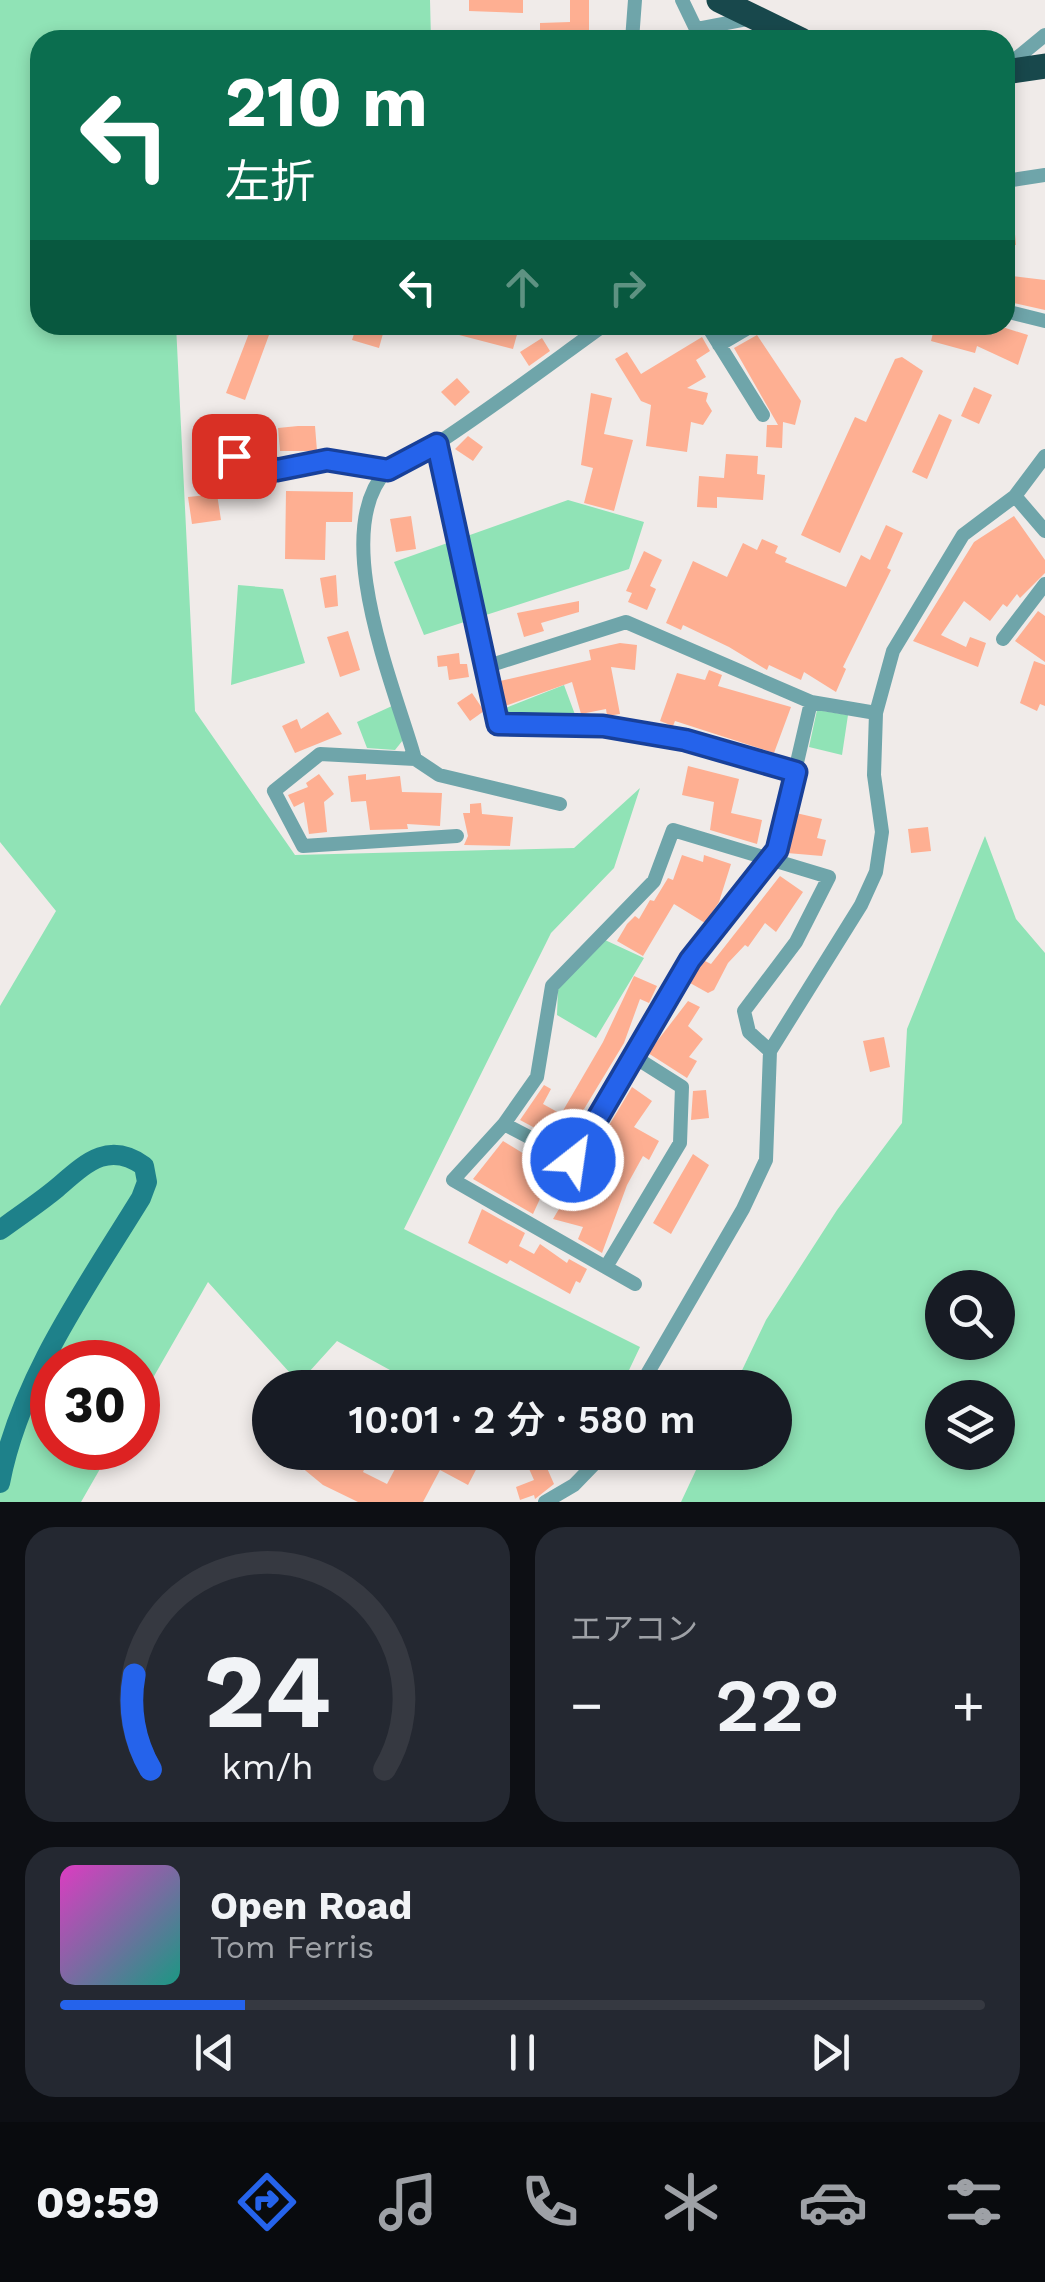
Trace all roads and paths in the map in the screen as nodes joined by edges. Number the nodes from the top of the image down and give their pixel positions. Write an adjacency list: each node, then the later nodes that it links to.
1 (635, 0): 5 (street)
2 (682, 0): 6 (street)
3 (719, 0): 4 (highway)
4 (751, 18): 7 (street); 8 (highway)
5 (633, 30)
6 (693, 30)
7 (711, 30)
8 (778, 30)
9 (1045, 35): 10 (street)
10 (1015, 61)
11 (1045, 66): 12 (highway)
12 (1015, 69)
13 (1045, 175): 14 (street)
14 (1015, 180)
15 (1015, 314): 16 (street)
16 (1045, 321)
17 (590, 335): 23 (street)
18 (713, 335): 20 (street)
19 (736, 335): 20 (street)
20 (719, 345): 21 (street)
21 (763, 415)
22 (215, 433): 25 (street)
23 (437, 444): 25 (street); 30 (street)
24 (1045, 456): 26 (street)
25 (388, 470): 33 (street)
26 (1015, 496): 27 (street); 32 (street)
27 (1045, 531)
28 (1045, 584): 29 (street)
29 (1003, 639)
30 (485, 667): 31 (street); 34 (street)
31 (811, 702): 32 (street); 34 (street)
32 (876, 713): 38 (street)
33 (415, 758): 35 (street); 36 (street)
34 (796, 772): 37 (street)
35 (560, 804)
36 (457, 836)
37 (770, 860): 38 (street); 39 (street); 40 (street)
38 (770, 1051): 44 (street)
39 (633, 1056): 40 (street); 42 (street)
40 (504, 1124): 42 (street)
41 (0, 1230): 46 (street)
42 (606, 1267): 43 (street)
43 (635, 1284)
44 (649, 1370)
45 (589, 1470): 47 (street)
46 (0, 1483)
47 (544, 1502)

